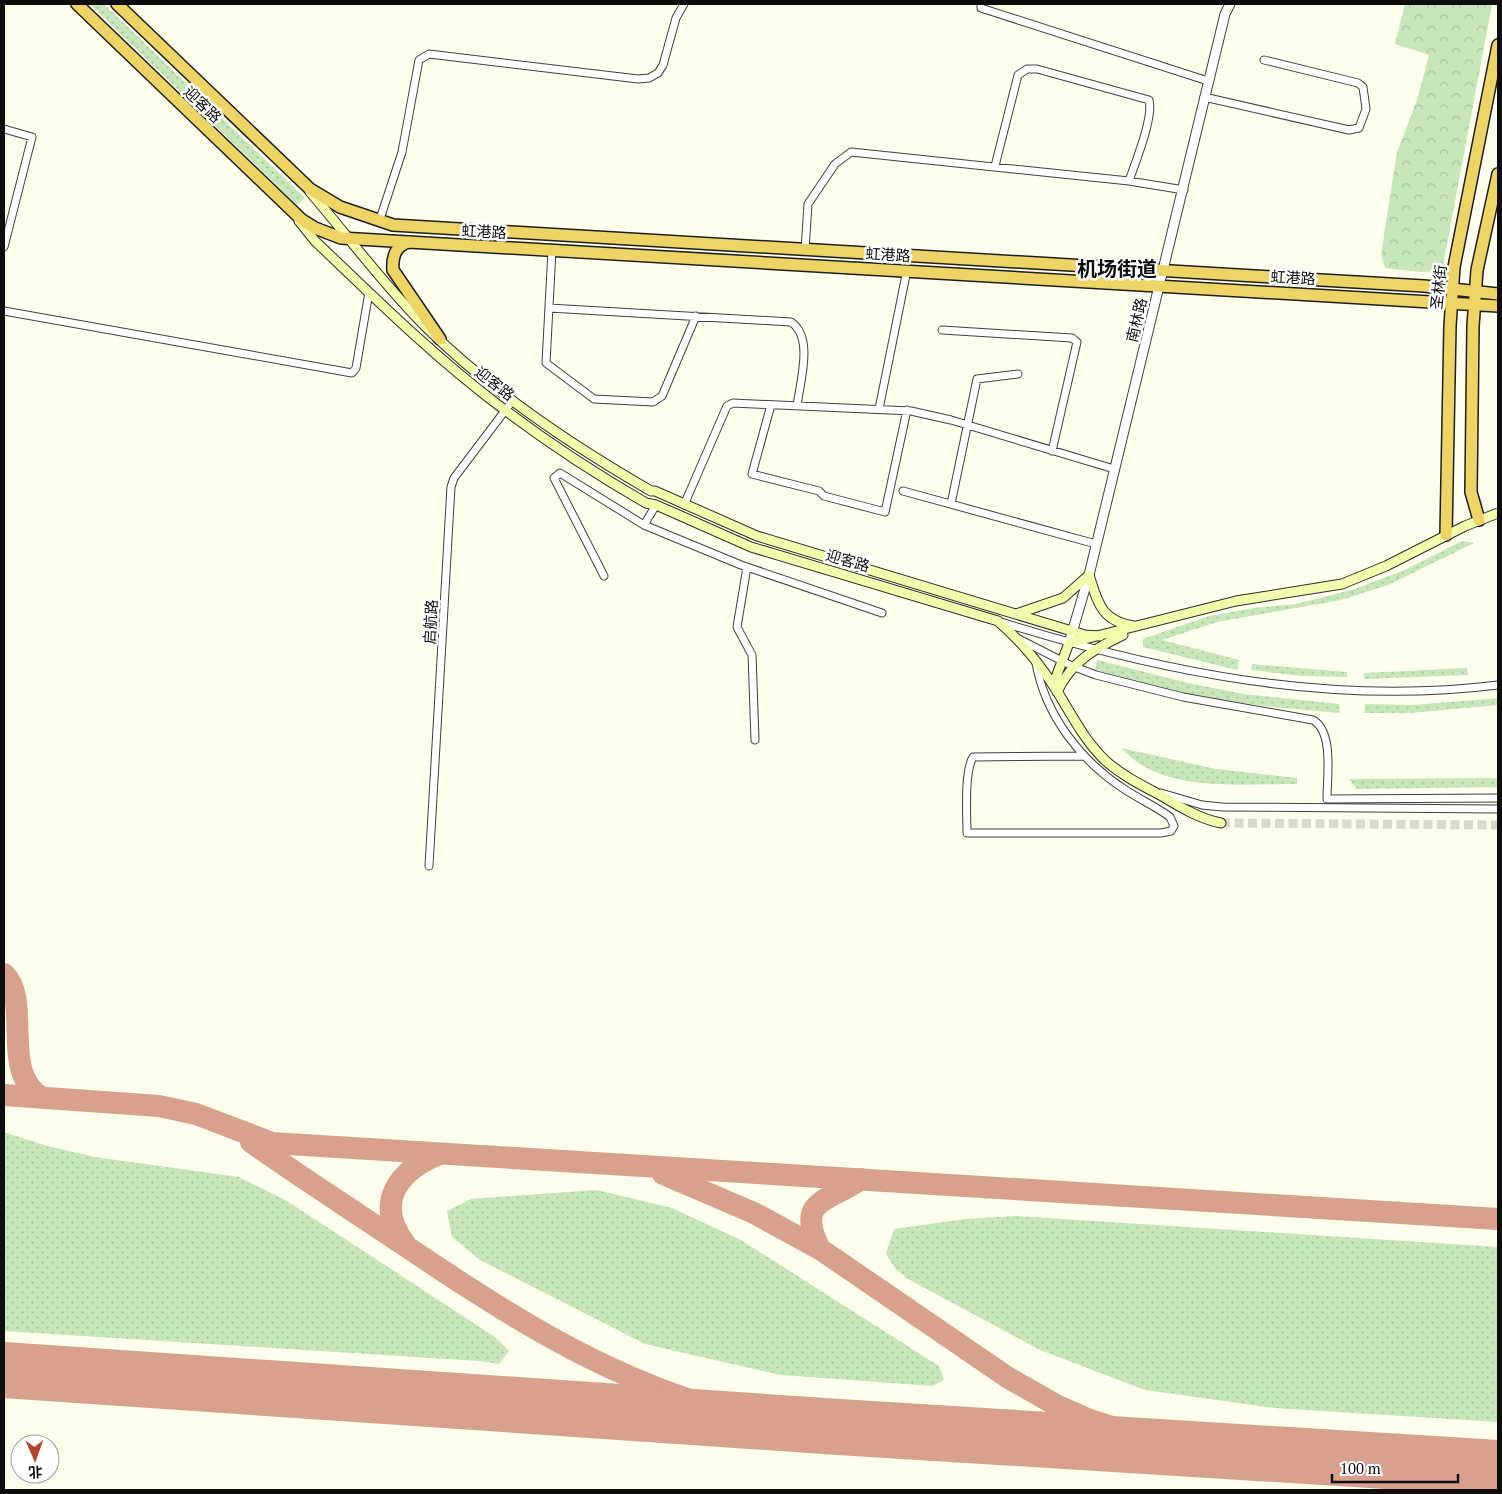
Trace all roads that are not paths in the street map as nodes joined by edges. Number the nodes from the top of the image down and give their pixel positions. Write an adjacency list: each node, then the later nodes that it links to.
1 (77, 4): 16 (highway, 迎客路)
2 (117, 4): 13 (highway, 迎客路)
3 (684, 4): 17 (street)
4 (981, 4): 8 (street)
5 (1230, 4): 8 (street, 南林路)
6 (1498, 45): 26 (highway, 圣林街)
7 (1264, 60): 9 (street)
8 (1208, 81): 9 (street, 南林路)
9 (1204, 96): 15 (street, 南林路)
10 (4, 129): 20 (street)
11 (995, 166): 14 (street); 14 (street); 22 (street)
12 (1498, 174): 28 (highway)
13 (300, 180): 17 (highway, 虹港路); 18 (main road, 迎客路)
14 (1129, 181): 15 (street)
15 (1184, 190): 24 (street, 南林路)
16 (287, 205): 18 (highway, 虹港路); 27 (main road, 迎客路)
17 (379, 222): 22 (highway, 虹港路)
18 (350, 238): 19 (highway, 虹港路); 37 (main road, 迎客路)
19 (412, 242): 21 (highway, 虹港路); 37 (highway)
20 (4, 247)
21 (552, 250): 23 (highway, 虹港路); 33 (street)
22 (805, 250): 24 (highway, 虹港路)
23 (907, 270): 25 (highway, 虹港路); 42 (street)
24 (1162, 271): 25 (street, 南林路); 26 (highway, 虹港路)
25 (1158, 284): 30 (highway, 虹港路); 47 (street, 南林路)
26 (1452, 289): 28 (highway, 虹港路); 30 (highway, 圣林街)
27 (368, 292): 34 (street); 43 (main road, 迎客路)
28 (1475, 292): 29 (highway, 虹港路); 31 (highway)
29 (1498, 294)
30 (1452, 302): 31 (highway, 虹港路); 55 (highway, 圣林街)
31 (1474, 304): 32 (highway, 虹港路); 53 (highway)
32 (1498, 306)
33 (549, 308): 35 (street); 35 (street)
34 (4, 311)
35 (696, 316): 41 (street)
36 (942, 330): 46 (street)
37 (440, 340): 39 (main road, 迎客路)
38 (1018, 374): 45 (street)
39 (513, 400): 43 (street, 启航路); 51 (main road, 迎客路)
40 (771, 405): 41 (street); 44 (street); 51 (street)
41 (797, 406): 42 (street)
42 (879, 409): 44 (street)
43 (506, 410): 50 (main road, 迎客路); 80 (street, 启航路)
44 (907, 410): 45 (street)
45 (966, 424): 46 (street); 49 (street)
46 (1052, 451): 47 (street)
47 (1114, 470): 56 (street, 南林路)
48 (903, 491): 49 (street)
49 (951, 504): 56 (street)
50 (656, 505): 54 (street); 62 (main road, 迎客路)
51 (684, 505): 61 (main road, 迎客路)
52 (1498, 513): 53 (main road)
53 (1479, 520): 55 (main road)
54 (644, 525): 57 (street); 59 (street)
55 (1446, 535): 63 (main road)
56 (1096, 544): 58 (street, 南林路)
57 (747, 567): 60 (street); 74 (street)
58 (1089, 575): 61 (main road); 63 (main road); 64 (street, 南林路)
59 (604, 576)
60 (882, 612)
61 (1016, 614): 64 (main road, 迎客路)
62 (998, 621): 65 (main road); 67 (street)
63 (1139, 627): 66 (main road); 68 (main road)
64 (1073, 631): 66 (main road, 迎客路); 67 (street, 南林路)
65 (1015, 636): 69 (street); 70 (main road)
66 (1100, 636): 67 (main road)
67 (1069, 643): 68 (street); 69 (main road)
68 (1095, 649): 71 (main road); 72 (street)
69 (1063, 662): 71 (street); 73 (main road)
70 (1036, 663): 73 (main road); 75 (street)
71 (1072, 666): 73 (main road); 77 (street)
72 (1498, 685)
73 (1055, 688): 76 (main road)
74 (755, 740)
75 (1084, 756): 75 (street)
76 (1147, 788): 78 (street); 79 (main road)
77 (1498, 798)
78 (1498, 809)
79 (1221, 823)
80 (429, 866)

